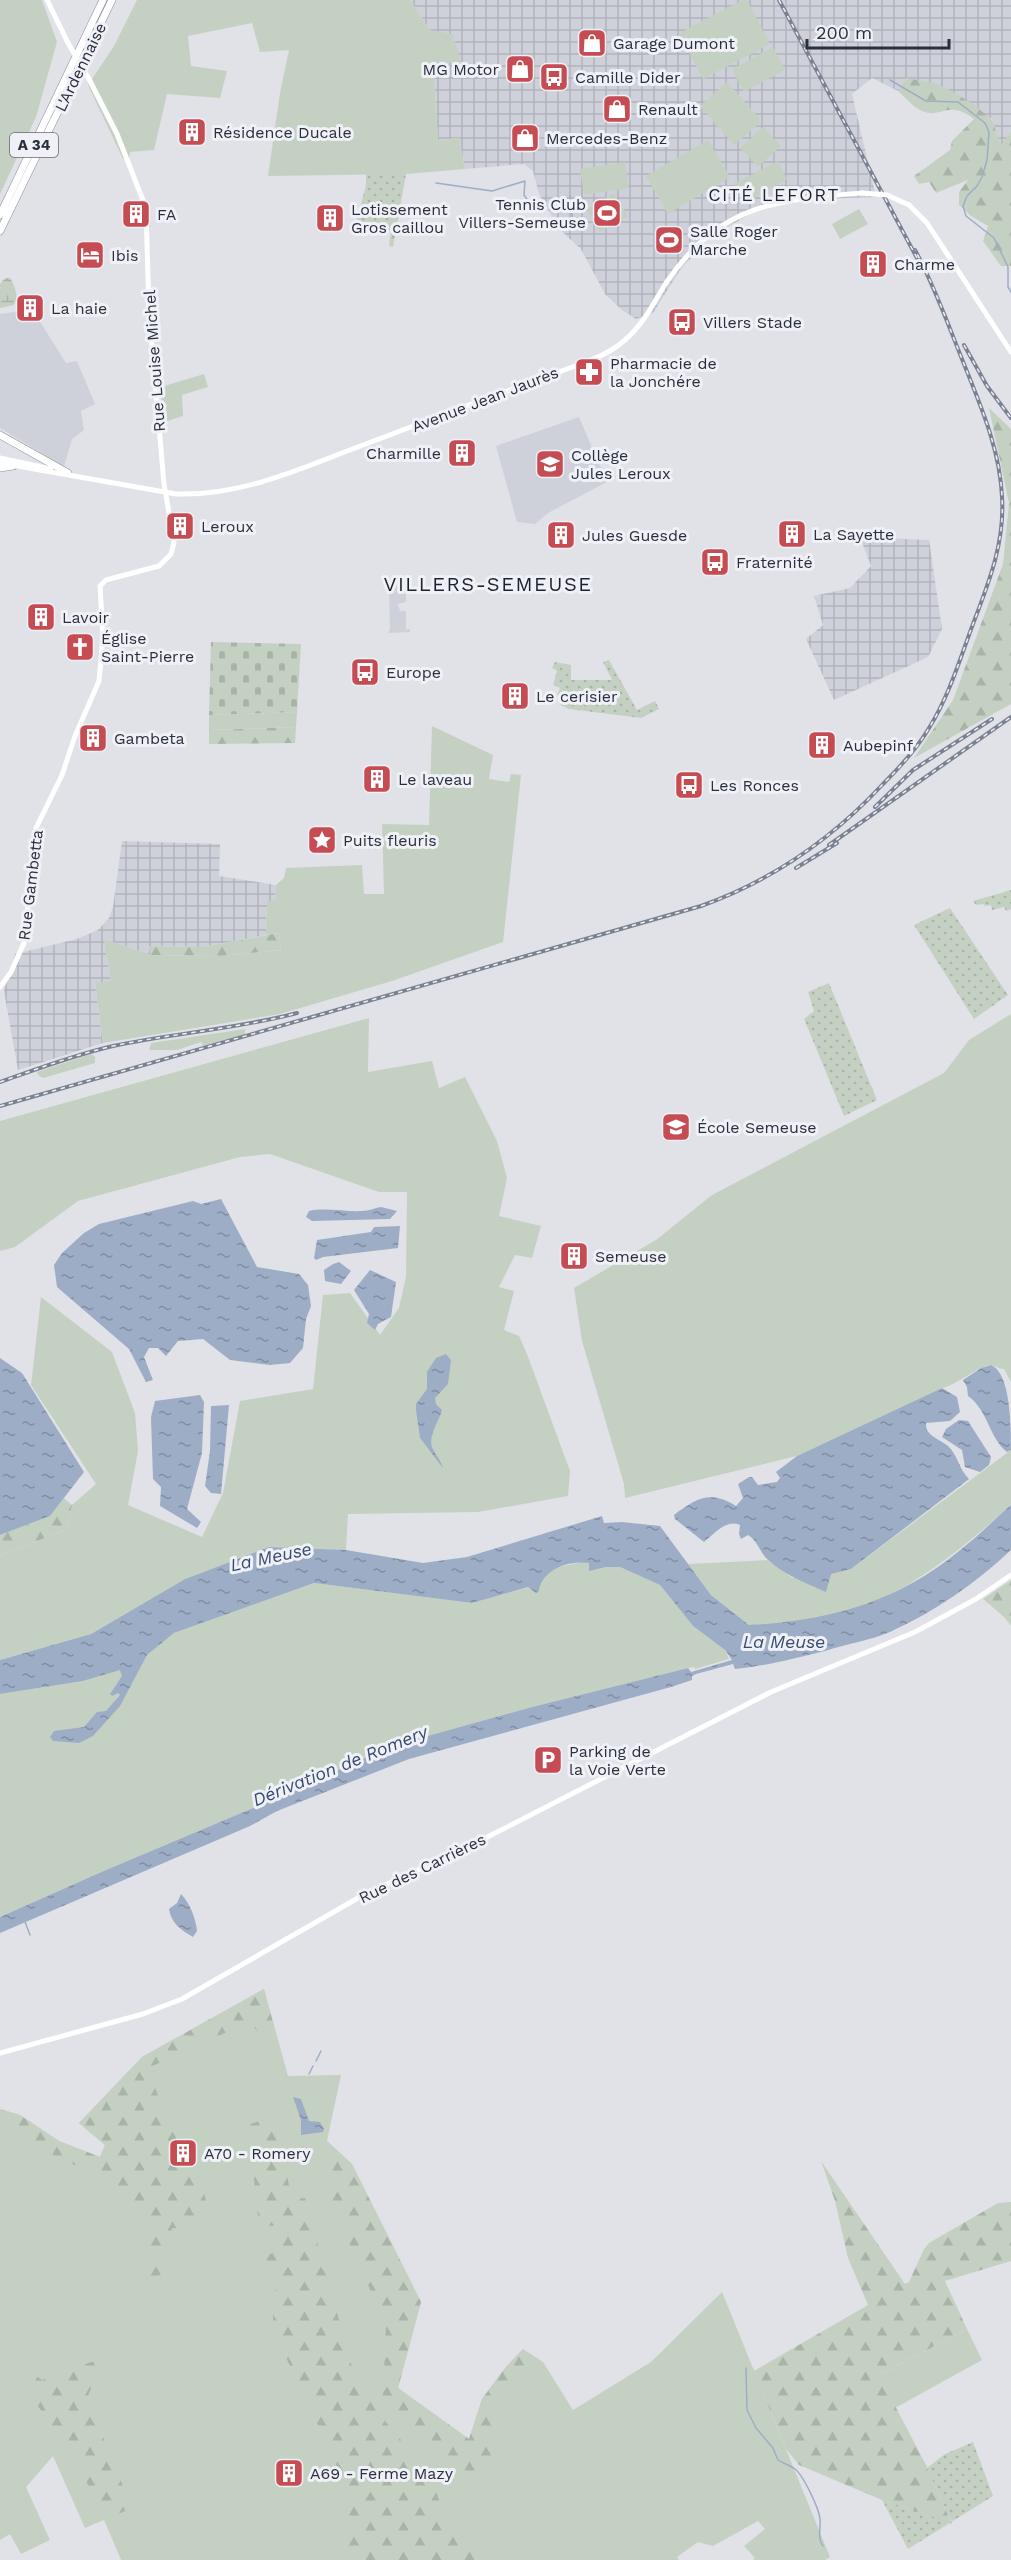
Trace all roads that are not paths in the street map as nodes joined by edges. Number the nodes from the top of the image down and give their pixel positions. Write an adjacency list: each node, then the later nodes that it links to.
1 (47, 0): 14 (main road, Rue Louise Michel, bridge)
2 (103, 0): 4 (highway, L'Ardennaise / A 34)
3 (112, 0): 5 (highway, L'Ardennaise / A 34)
4 (0, 215)
5 (0, 231)
6 (1011, 351): 14 (main road, Avenue Jean Jaurès, bridge)
7 (0, 435): 12 (highway)
8 (0, 458): 12 (main road)
9 (0, 463): 10 (main road)
10 (13, 466): 11 (highway); 13 (main road)
11 (0, 468)
12 (68, 473): 13 (main road)
13 (85, 477): 14 (main road, Avenue Jean Jaurès)
14 (165, 492): 15 (main road, Rue Louise Michel)
15 (103, 582): 16 (main road, Rue Gambetta)
16 (0, 987)
17 (1011, 1575): 18 (main road, Rue des Carrières)
18 (0, 2053)

